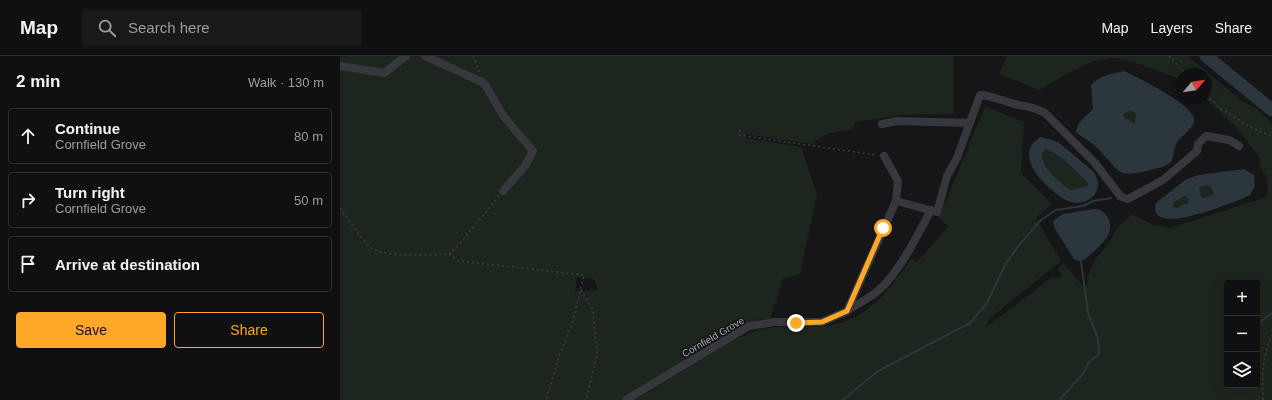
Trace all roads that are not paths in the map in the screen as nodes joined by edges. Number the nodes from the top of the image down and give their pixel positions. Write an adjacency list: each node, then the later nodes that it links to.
1 (406, 56): 3 (lane)
2 (425, 56): 8 (lane)
3 (340, 66)
4 (970, 123): 5 (lane); 6 (lane); 10 (lane, Cornfield Grove)
5 (882, 124)
6 (1239, 146)
7 (884, 156): 9 (lane)
8 (504, 191)
9 (896, 201): 10 (lane); 11 (lane)
10 (931, 210): 11 (lane, Cornfield Grove)
11 (847, 311): 12 (lane, Cornfield Grove)
12 (626, 400)

